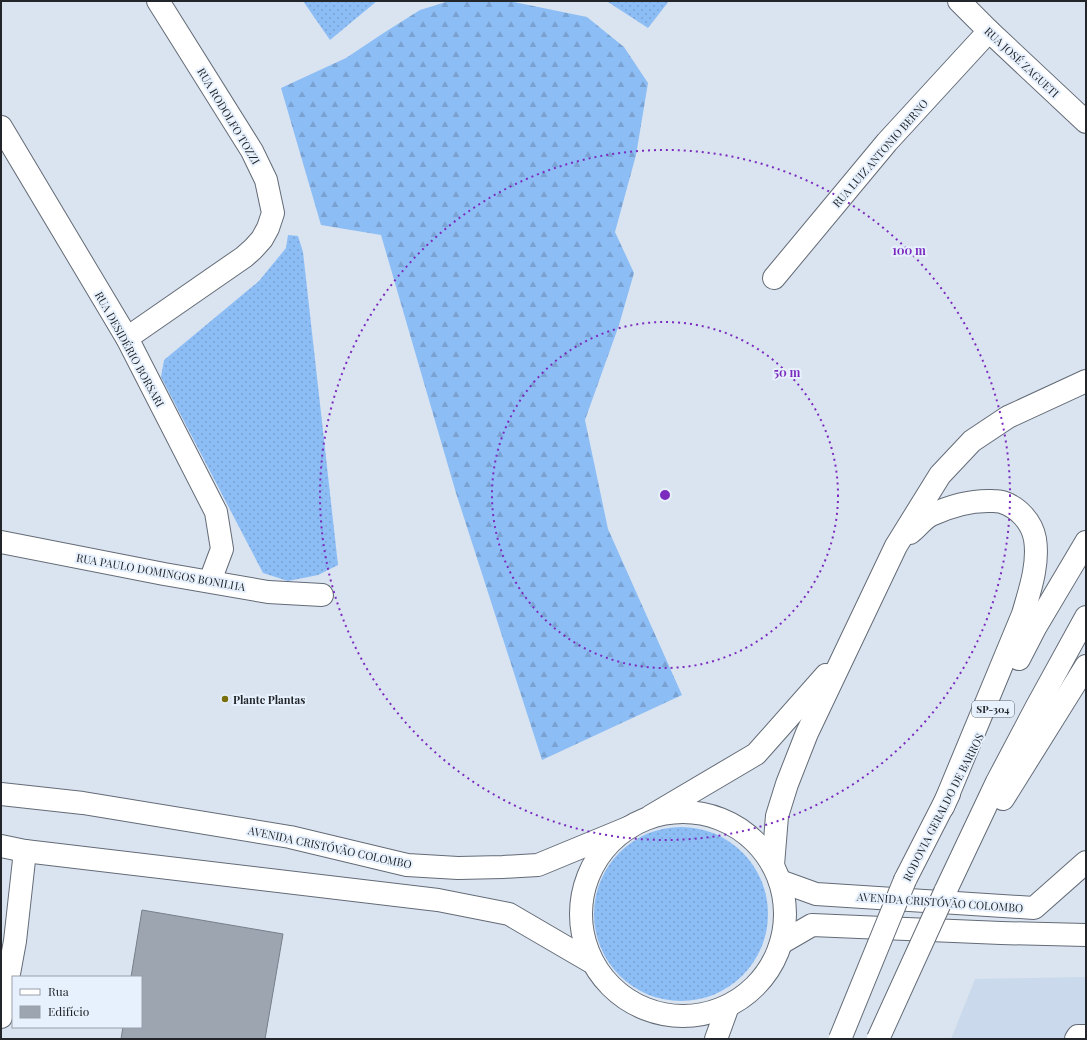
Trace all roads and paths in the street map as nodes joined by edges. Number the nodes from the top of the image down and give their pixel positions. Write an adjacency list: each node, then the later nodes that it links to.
1 (158, 1): 7 (main road, RUA RODOLFO TOZZI)
2 (959, 1): 3 (main road, RUA JOSÉ ZAGUETI)
3 (989, 31): 4 (main road, RUA JOSÉ ZAGUETI); 6 (main road, RUA LUIZ ANTONIO BERNO)
4 (1086, 122)
5 (1, 127): 7 (main road, RUA DESIDÉRIO BORSARI)
6 (774, 278)
7 (127, 338): 12 (main road, RUA DESIDÉRIO BORSARI)
8 (1086, 381): 11 (main road)
9 (1, 542): 12 (main road, RUA PAULO DOMINGOS BONILHA)
10 (1086, 542): 18 (main road, RODOVIA GERALDO DE BARROS / SP-304)
11 (896, 546): 15 (main road); 18 (main road)
12 (210, 581): 13 (main road, RUA PAULO DOMINGOS BONILHA)
13 (322, 595)
14 (1086, 617): 25 (main road, SP-304)
15 (843, 656): 19 (main road); 24 (main road)
16 (1086, 666): 25 (main road)
17 (1, 794): 20 (main road, AVENIDA CRISTÓVÃO COLOMBO)
18 (943, 807): 33 (main road, RODOVIA GERALDO DE BARROS / SP-304, bridge)
19 (651, 816): 20 (main road); 24 (main road)
20 (630, 827): 28 (main road)
21 (1, 846): 22 (main road)
22 (24, 851): 28 (main road); 30 (main road)
23 (1086, 862): 24 (main road, AVENIDA CRISTÓVÃO COLOMBO)
24 (776, 873): 27 (main road)
25 (946, 890): 34 (main road, SP-304, bridge)
26 (1086, 935): 27 (main road)
27 (781, 944): 29 (main road)
28 (593, 962): 29 (main road)
29 (728, 1006): 32 (main road)
30 (1, 1017)
31 (1086, 1036): 35 (main road)
32 (716, 1039)
33 (840, 1039)
34 (878, 1039)
35 (1076, 1039)

